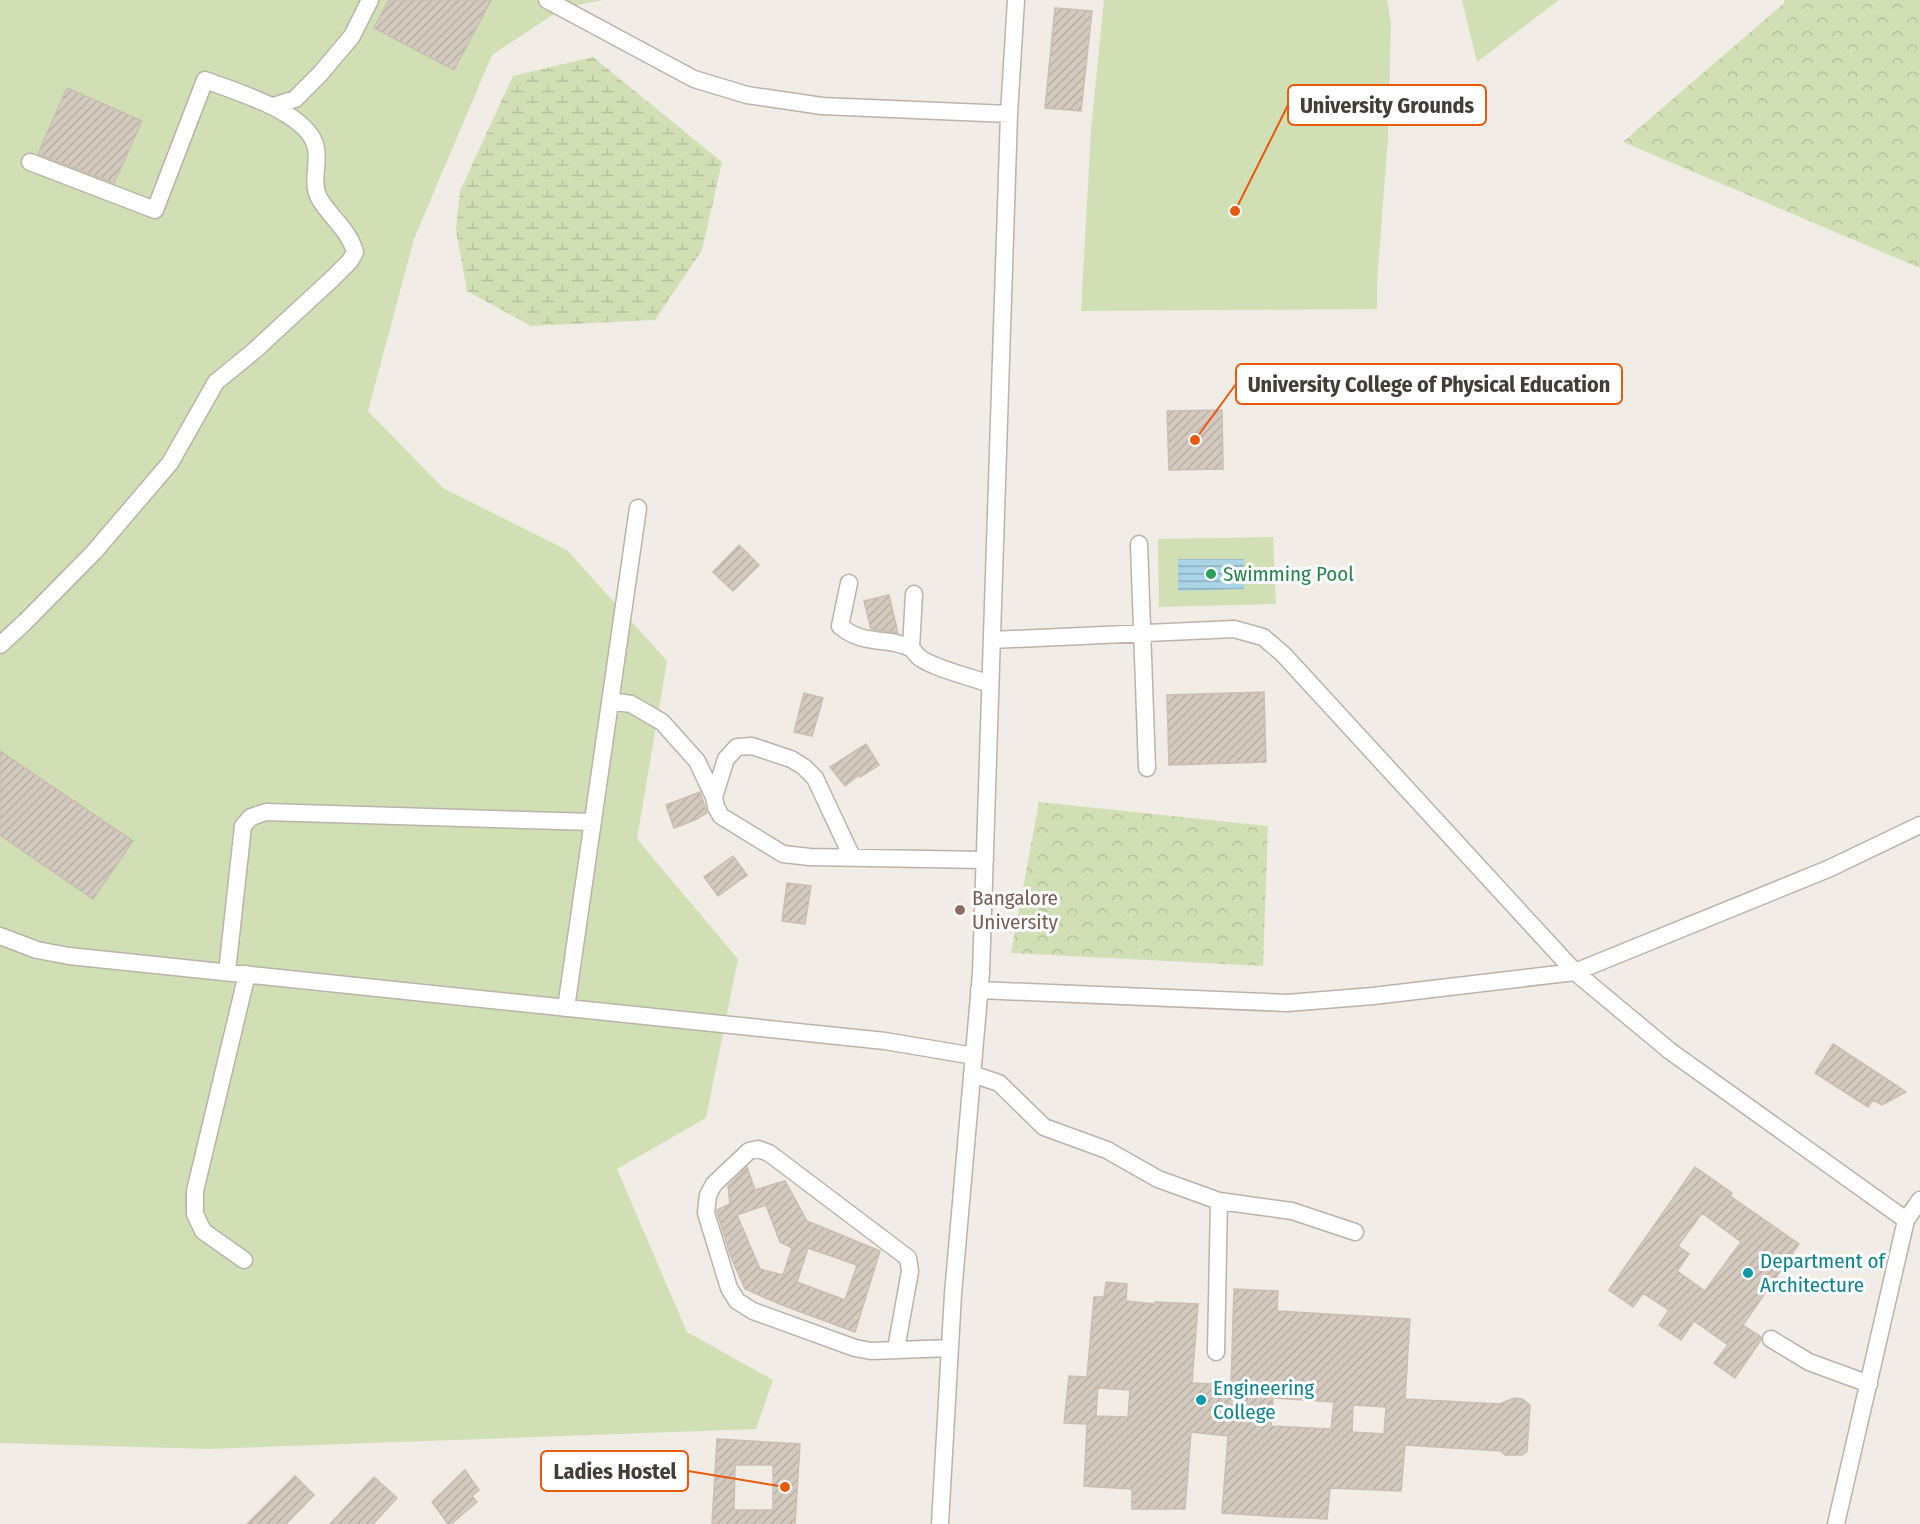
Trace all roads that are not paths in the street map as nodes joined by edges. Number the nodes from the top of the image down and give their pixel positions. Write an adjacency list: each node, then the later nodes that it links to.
1 (370, 0): 4 (street)
2 (548, 0): 5 (street)
3 (1016, 0): 5 (street)
4 (273, 106): 6 (street); 13 (street)
5 (1009, 114): 12 (street)
6 (30, 162)
7 (638, 508): 16 (street)
8 (1139, 544): 11 (street)
9 (849, 583): 14 (street)
10 (914, 594): 14 (street)
11 (1143, 633): 12 (street); 17 (street); 25 (street)
12 (992, 640): 15 (street)
13 (0, 645)
14 (911, 648): 15 (street)
15 (990, 684): 22 (street)
16 (610, 701): 18 (street); 19 (street)
17 (1147, 768)
18 (714, 797): 21 (street); 21 (street)
19 (593, 822): 24 (street); 28 (street)
20 (1920, 825): 25 (street)
21 (852, 857): 22 (street)
22 (985, 860): 27 (street)
23 (0, 936): 24 (street)
24 (227, 972): 26 (street)
25 (1575, 972): 27 (street); 33 (street)
26 (247, 975): 28 (street); 35 (street)
27 (980, 990): 29 (street)
28 (566, 1008): 29 (street)
29 (974, 1056): 30 (street)
30 (972, 1074): 32 (street); 37 (street)
31 (1920, 1200): 33 (street)
32 (1219, 1202): 34 (street); 39 (street)
33 (1906, 1220): 40 (street)
34 (1355, 1232)
35 (243, 1260)
36 (1771, 1339): 40 (street)
37 (950, 1348): 38 (street); 41 (street)
38 (896, 1349): 38 (street)
39 (1216, 1353)
40 (1869, 1384): 42 (street)
41 (940, 1524)
42 (1836, 1524)

